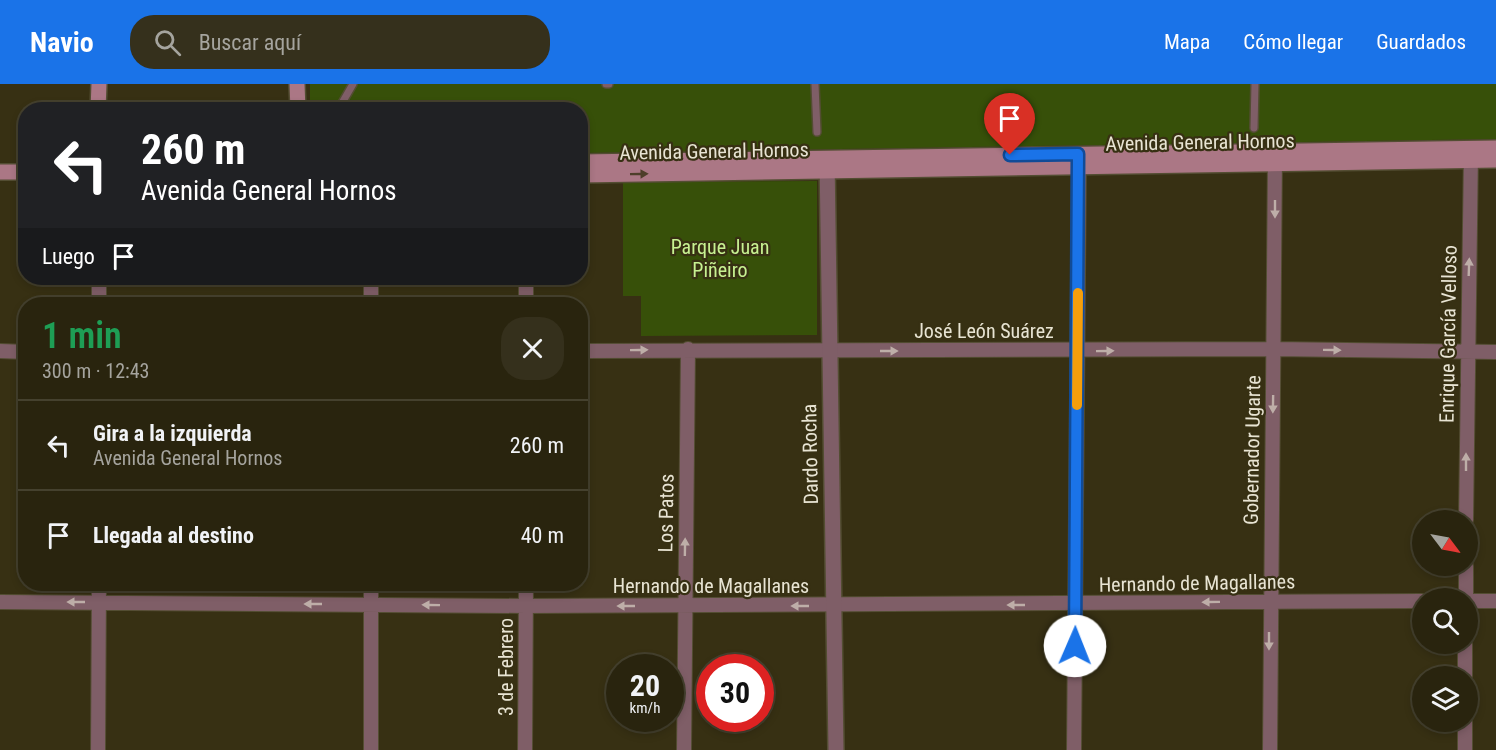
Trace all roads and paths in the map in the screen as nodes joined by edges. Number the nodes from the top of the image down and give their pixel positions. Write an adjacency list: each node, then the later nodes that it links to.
1 (99, 84): 6 (main road)
2 (297, 84): 7 (main road)
3 (352, 84): 8 (lane)
4 (815, 84): 10 (lane)
5 (1255, 84): 9 (lane)
6 (98, 102)
7 (298, 102)
8 (342, 102)
9 (1254, 128)
10 (816, 132)
11 (1496, 148): 12 (main road, Avenida General Hornos)
12 (1471, 154): 13 (main road, Avenida General Hornos); 15 (main road, Avenida General Hornos); 28 (street, Enrique García Velloso, one-way to 12)
13 (1275, 157): 14 (main road, Avenida General Hornos); 21 (street, Gobernador Ugarte, one-way to 21)
14 (1079, 159): 17 (main road, Avenida General Hornos); 26 (street)
15 (1496, 160)
16 (588, 162): 17 (main road, Avenida General Hornos)
17 (827, 164): 20 (main road, Avenida General Hornos, one-way to 17); 25 (street, Dardo Rocha)
18 (0, 172): 19 (main road)
19 (18, 172)
20 (588, 175)
21 (1274, 349): 26 (street, José León Suárez, one-way to 21); 28 (street, José León Suárez, one-way to 28); 35 (street, Gobernador Ugarte, one-way to 35)
22 (688, 350): 24 (street, José León Suárez, one-way to 22); 25 (street, José León Suárez); 43 (street, Los Patos, one-way to 22)
23 (0, 351): 27 (street)
24 (588, 351)
25 (830, 351): 26 (street, José León Suárez, one-way to 26); 44 (street, Dardo Rocha)
26 (1077, 351): 41 (street)
27 (18, 352)
28 (1466, 352): 29 (street, José León Suárez); 30 (street, Enrique García Velloso, one-way to 28)
29 (1496, 352)
30 (1466, 510)
31 (99, 591): 39 (street)
32 (371, 591): 40 (street)
33 (526, 591): 42 (street, 3 de Febrero)
34 (1478, 600): 37 (street)
35 (1269, 601): 36 (street, Hernando de Magallanes); 41 (street, Hernando de Magallanes, one-way to 41); 52 (street, Gobernador Ugarte, one-way to 52)
36 (1412, 601)
37 (1496, 601)
38 (0, 602): 39 (street, Hernando de Magallanes, one-way to 38)
39 (99, 603): 40 (street, Hernando de Magallanes, one-way to 39); 46 (street)
40 (371, 605): 42 (street, Hernando de Magallanes, one-way to 40); 47 (street)
41 (1075, 605): 44 (street, Hernando de Magallanes, one-way to 44); 51 (street)
42 (525, 606): 43 (street, Hernando de Magallanes, one-way to 42); 48 (street, 3 de Febrero)
43 (684, 606): 44 (street, Hernando de Magallanes, one-way to 43); 49 (street, Los Patos)
44 (832, 606): 50 (street, Dardo Rocha)
45 (1465, 732): 53 (street)
46 (98, 750)
47 (371, 750)
48 (525, 750)
49 (684, 750)
50 (836, 750)
51 (1074, 750)
52 (1270, 750)
53 (1465, 750)

